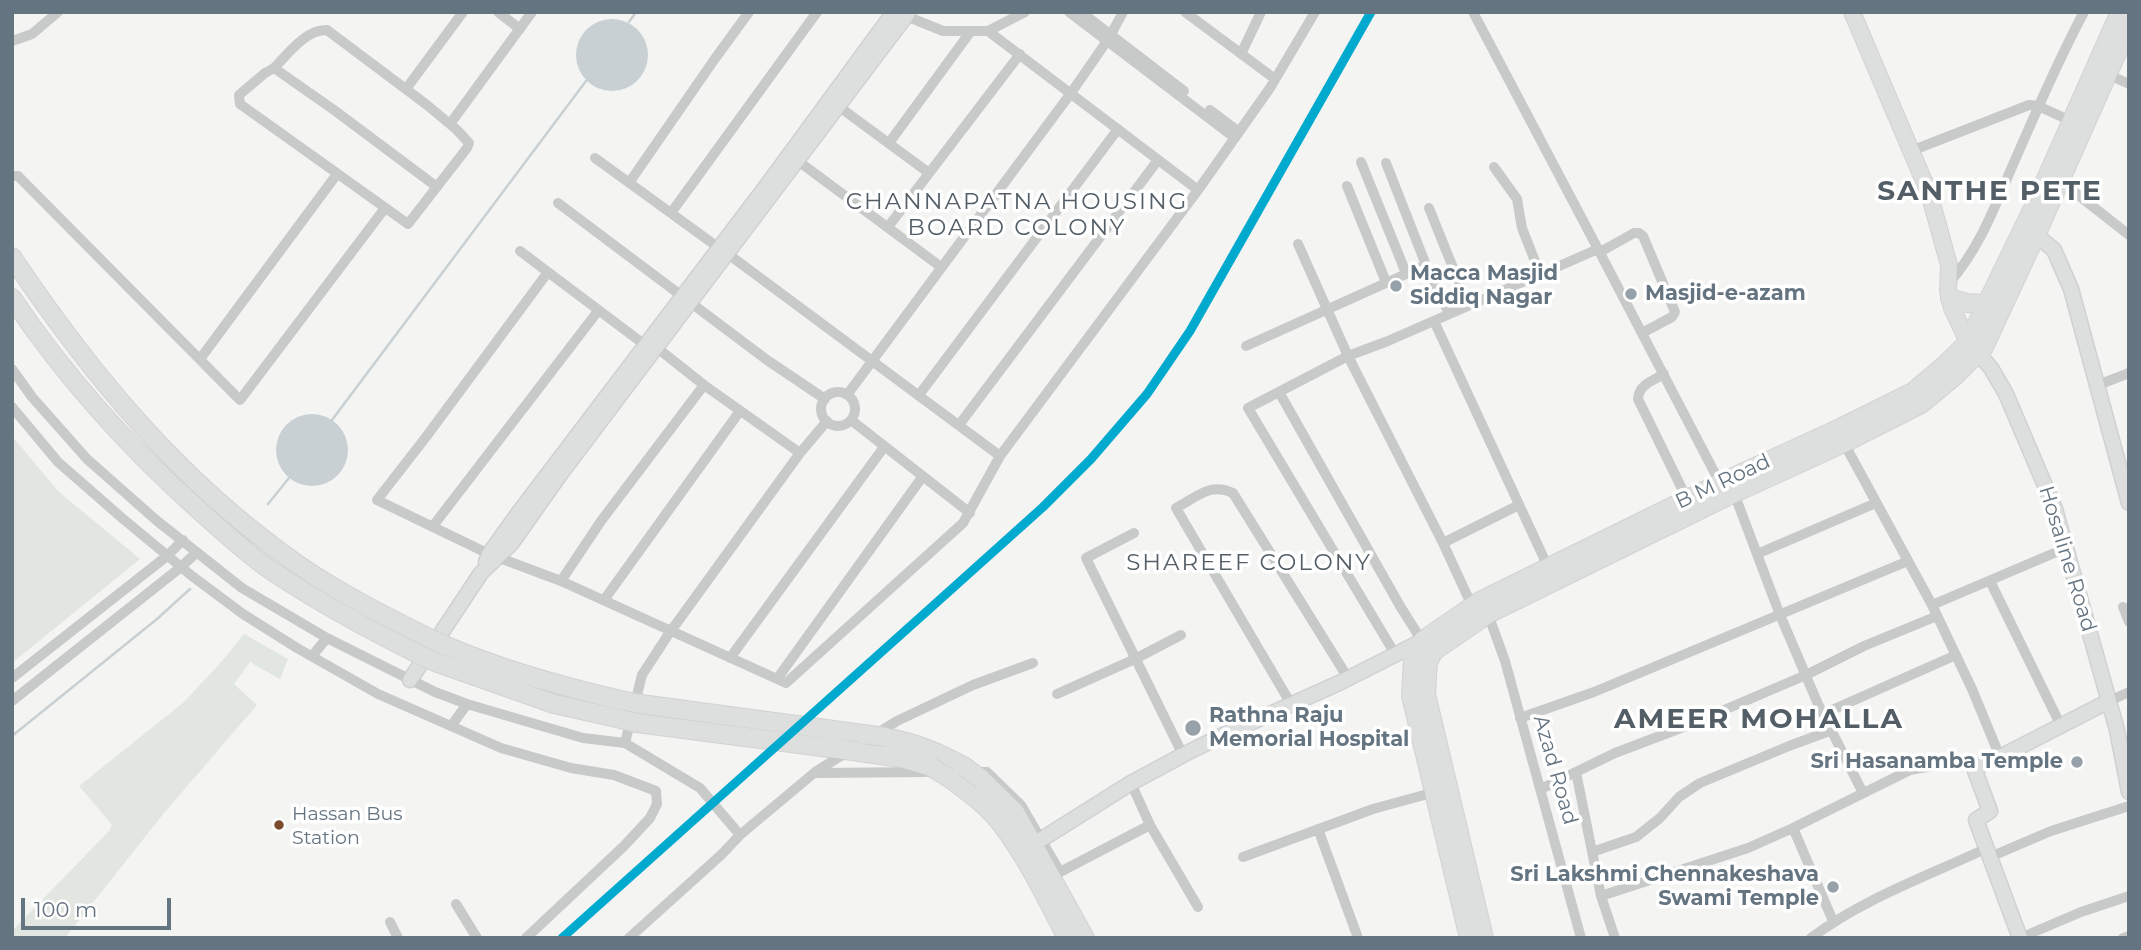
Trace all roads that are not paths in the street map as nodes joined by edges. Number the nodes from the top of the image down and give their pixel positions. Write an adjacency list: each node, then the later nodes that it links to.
1 (58, 12): 19 (street)
2 (463, 12): 32 (street)
3 (498, 12): 21 (street)
4 (532, 12): 21 (street)
5 (749, 12): 52 (street)
6 (817, 12): 59 (street)
7 (1025, 12): 23 (street)
8 (1069, 12): 24 (street)
9 (1081, 12): 24 (street)
10 (1123, 12): 24 (street)
11 (1261, 12): 27 (street)
12 (1315, 12): 30 (street)
13 (1473, 12): 66 (street)
14 (1852, 12): 41 (main road)
15 (2084, 12): 35 (street)
16 (2120, 12): 36 (highway, B M Road)
17 (903, 13): 22 (street); 34 (street)
18 (1192, 14): 27 (street)
19 (46, 16): 25 (street)
20 (2129, 26): 29 (highway, B M Road)
21 (520, 29): 37 (street)
22 (971, 31): 23 (street); 40 (street)
23 (988, 31): 26 (street)
24 (1109, 39): 33 (street); 39 (street)
25 (12, 41)
26 (1020, 54): 33 (street); 48 (street)
27 (1241, 54): 30 (street)
28 (274, 68): 32 (street); 49 (street); 54 (street)
29 (2107, 74): 31 (street); 51 (highway, B M Road)
30 (1275, 79): 39 (street)
31 (2129, 84)
32 (406, 89): 37 (street)
33 (1071, 93): 38 (street); 69 (street)
34 (834, 103): 40 (street); 43 (street); 65 (street)
35 (2038, 106): 36 (street); 41 (street); 74 (street)
36 (2071, 121): 77 (highway, B M Road)
37 (450, 124): 54 (street)
38 (1118, 129): 44 (street); 97 (street)
39 (1237, 135): 55 (street)
40 (889, 144): 48 (street)
41 (1911, 151): 74 (main road)
42 (595, 158): 52 (street)
43 (798, 160): 60 (street); 65 (street)
44 (1158, 160): 55 (street); 103 (street)
45 (1361, 162): 71 (street)
46 (1386, 163): 68 (street)
47 (1494, 167): 72 (street)
48 (929, 173): 60 (street)
49 (337, 174): 57 (street); 88 (street)
50 (12, 176): 88 (street)
51 (2059, 180): 61 (highway, B M Road); 62 (street)
52 (629, 183): 59 (street)
53 (1347, 186): 73 (street)
54 (437, 187): 57 (street)
55 (1198, 190): 107 (street)
56 (558, 203): 76 (street)
57 (385, 208): 88 (street)
58 (1429, 208): 78 (street)
59 (671, 213): 65 (street)
60 (888, 227): 69 (street)
61 (2036, 235): 86 (highway, B M Road); 94 (street)
62 (2129, 235)
63 (1298, 244): 79 (street, Azad Road)
64 (520, 251): 70 (street)
65 (723, 251): 76 (street); 89 (street)
66 (1599, 251): 72 (street); 83 (street); 83 (street)
67 (12, 257): 195 (highway, bridge)
68 (1426, 265): 71 (street); 81 (street)
69 (941, 267): 89 (street)
70 (548, 272): 80 (street); 115 (street)
71 (1406, 273): 73 (street)
72 (1540, 274): 78 (street)
73 (1386, 282): 79 (street)
74 (1950, 291): 77 (highway); 86 (main road)
75 (12, 298): 194 (highway, bridge)
76 (686, 299): 84 (street); 98 (street)
77 (1986, 304): 86 (highway, B M Road)
78 (1468, 305): 81 (street)
79 (1327, 309): 85 (street); 87 (street, Azad Road)
80 (597, 310): 84 (street); 115 (street)
81 (1449, 314): 82 (street)
82 (1434, 321): 87 (street); 113 (street)
83 (1642, 333): 92 (street)
84 (651, 346): 93 (street); 122 (street)
85 (1246, 346)
86 (1973, 348): 104 (highway, B M Road); 119 (street, Hosaline Road)
87 (1348, 356): 95 (street); 118 (street, Azad Road)
88 (200, 359)
89 (872, 359): 96 (street); 97 (street)
90 (12, 369): 117 (street)
91 (2129, 373): 94 (street)
92 (1664, 374): 109 (street); 110 (street)
93 (704, 385): 100 (street); 127 (street)
94 (2098, 385): 112 (street)
95 (1279, 392): 139 (street); 140 (street)
96 (848, 395): 98 (street); 101 (street)
97 (919, 395): 103 (street)
98 (824, 399): 102 (street)
99 (12, 407): 123 (street)
100 (740, 411): 106 (street); 129 (street)
101 (851, 420): 102 (street); 105 (street)
102 (827, 421): 106 (street)
103 (959, 425): 107 (street)
104 (1841, 436): 109 (highway, B M Road); 111 (street)
105 (884, 447): 108 (street); 143 (street)
106 (800, 453): 136 (street)
107 (1000, 456): 114 (street)
108 (923, 477): 114 (street); 149 (street)
109 (1727, 488): 110 (highway, B M Road); 121 (street); 132 (highway, B M Road)
110 (1687, 499): 126 (highway, B M Road)
111 (1877, 503): 121 (street); 124 (street)
112 (2129, 503)
113 (1519, 505): 118 (street); 126 (street)
114 (970, 513): 149 (street)
115 (433, 526): 122 (street)
116 (1134, 533): 144 (street)
117 (183, 540): 120 (street); 123 (street)
118 (1443, 543): 132 (street, Azad Road)
119 (2066, 548): 128 (street); 154 (street, Hosaline Road)
120 (197, 552): 125 (street); 138 (street)
121 (1757, 554): 133 (street)
122 (494, 555): 127 (street); 150 (street)
123 (167, 556): 125 (street); 147 (street)
124 (1908, 561): 130 (street); 133 (street)
125 (181, 567): 142 (street); 153 (street)
126 (1548, 567): 132 (highway, B M Road)
127 (561, 581): 129 (street)
128 (1990, 581): 130 (street); 161 (street)
129 (604, 600): 136 (street)
130 (1932, 605): 134 (street)
131 (2123, 607): 135 (street)
132 (1480, 610): 139 (highway, B M Road); 158 (street, Azad Road); 159 (highway, B M Road)
133 (1780, 615): 146 (street); 158 (street)
134 (1937, 616): 141 (street); 146 (street)
135 (2129, 622)
136 (671, 632): 143 (street); 163 (street)
137 (1181, 635): 144 (street)
138 (327, 638): 142 (street); 150 (street)
139 (1422, 641): 140 (street); 159 (highway, B M Road)
140 (1395, 654): 148 (street)
141 (1956, 655): 157 (street); 165 (street)
142 (312, 656): 160 (street)
143 (730, 658): 149 (street)
144 (1135, 659): 152 (street); 164 (street)
145 (1033, 663): 168 (street)
146 (1806, 676): 157 (street); 167 (street)
147 (12, 678)
148 (1348, 678): 156 (street); 156 (street)
149 (777, 679)
150 (410, 680): 155 (street)
151 (2129, 692): 154 (street)
152 (1057, 694)
153 (12, 701)
154 (2109, 701): 161 (street); 172 (street, Hosaline Road)
155 (467, 704): 160 (street); 163 (street)
156 (1291, 704): 164 (street)
157 (1823, 714): 162 (street)
158 (1520, 718): 170 (street, Azad Road)
159 (1425, 722): 171 (highway, B M Road); 198 (highway, B M Road)
160 (452, 725): 192 (street)
161 (2061, 726): 165 (street)
162 (1832, 730): 173 (street); 180 (street)
163 (625, 743): 178 (street)
164 (1183, 755): 169 (street)
165 (2000, 757): 166 (street)
166 (1974, 768): 173 (street); 181 (street)
167 (1576, 772): 170 (street); 180 (street)
168 (814, 773): 178 (street); 179 (street)
169 (1131, 783): 175 (street); 179 (street)
170 (1541, 789): 199 (street, Azad Road)
171 (1435, 792): 177 (street); 197 (highway, B M Road)
172 (2129, 792)
173 (1863, 793): 176 (street)
174 (2129, 806): 181 (street)
175 (1150, 825): 179 (street); 186 (street)
176 (1793, 828): 183 (street); 187 (street)
177 (1318, 829): 182 (street); 196 (street)
178 (740, 835): 193 (street)
179 (1042, 839)
180 (1592, 852): 183 (street)
181 (1989, 852): 187 (street); 202 (street)
182 (1243, 856)
183 (1601, 896): 200 (street)
184 (2129, 897): 202 (street)
185 (456, 904): 191 (street)
186 (1198, 907)
187 (1833, 921): 201 (street)
188 (390, 922): 190 (street)
189 (2129, 936): 203 (street)
190 (398, 938)
191 (477, 938)
192 (526, 938)
193 (629, 938)
194 (1067, 938)
195 (1085, 938)
196 (1358, 938)
197 (1469, 938)
198 (1485, 938)
199 (1580, 938)
200 (1615, 938)
201 (1811, 938)
202 (2020, 938)
203 (2123, 938)

